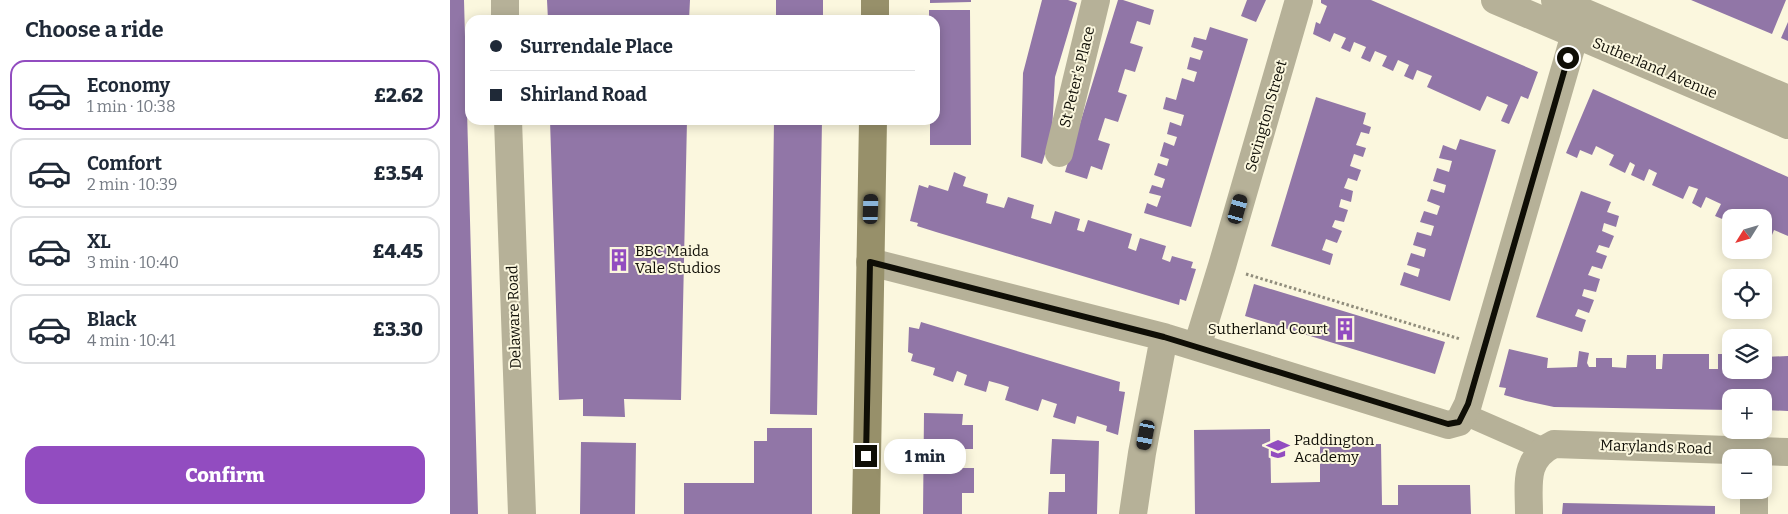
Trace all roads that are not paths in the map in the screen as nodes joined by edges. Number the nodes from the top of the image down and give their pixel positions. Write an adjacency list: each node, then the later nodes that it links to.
1 (505, 0): 7 (street)
2 (876, 0): 8 (main road)
3 (1096, 0): 14 (street, St Peter's Place)
4 (1299, 0): 17 (street, Sevington Street)
5 (1495, 0): 9 (street, Sutherland Avenue)
6 (1555, 0): 9 (street, Sutherland Avenue)
7 (506, 15)
8 (875, 15)
9 (1580, 23): 10 (street, Sutherland Avenue); 13 (street, Sutherland Avenue); 18 (street)
10 (1788, 99)
11 (508, 125): 24 (street, Delaware Road)
12 (873, 125): 15 (main road)
13 (1788, 125)
14 (1059, 153)
15 (870, 262): 16 (street, Marylands Road); 25 (main road)
16 (1164, 337): 17 (street, Marylands Road); 26 (street)
17 (1197, 347): 18 (street, Marylands Road)
18 (1456, 419): 19 (street, Marylands Road)
19 (1549, 446): 21 (street, Marylands Road); 27 (street)
20 (1788, 452): 22 (street, Marylands Road)
21 (1722, 453)
22 (1772, 453)
23 (1754, 499): 28 (street)
24 (522, 514)
25 (866, 514)
26 (1133, 514)
27 (1529, 514)
28 (1754, 514)

